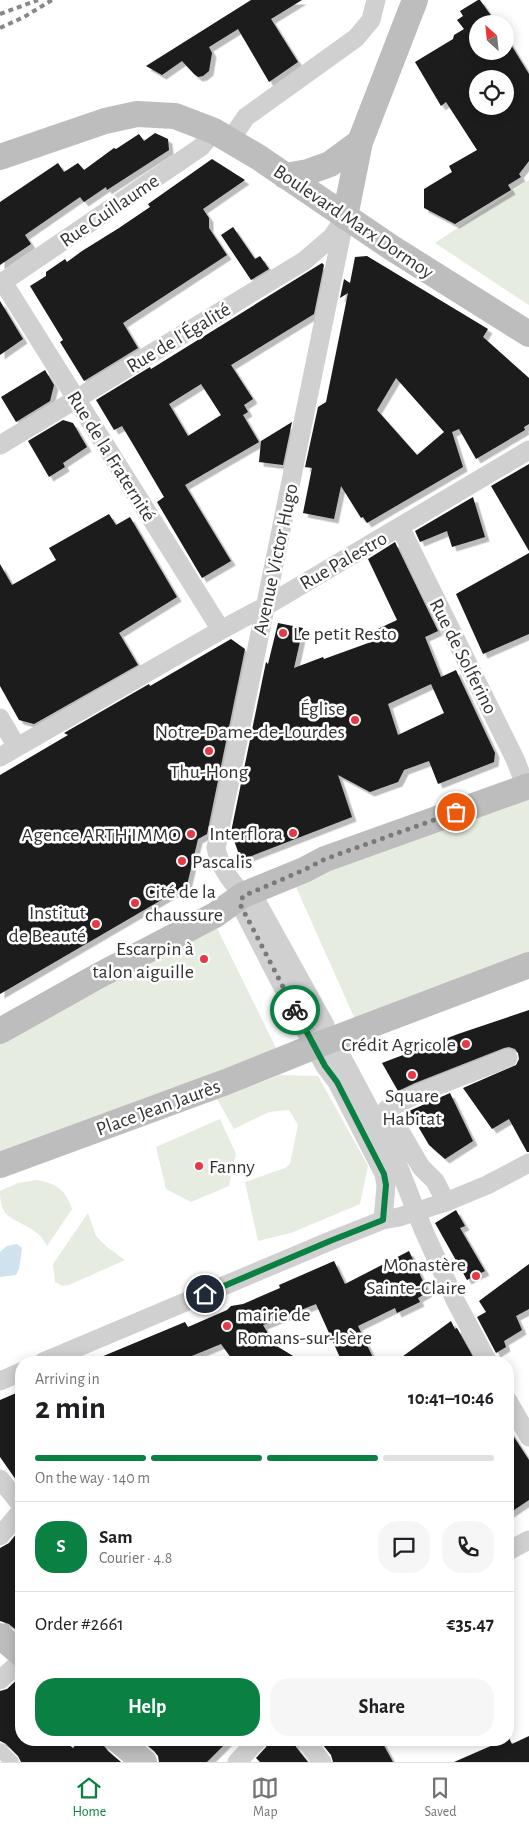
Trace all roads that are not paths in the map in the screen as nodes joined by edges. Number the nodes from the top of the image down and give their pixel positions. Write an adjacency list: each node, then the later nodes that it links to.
1 (376, 0): 3 (street, Rue Guillaume)
2 (415, 0): 4 (main road)
3 (222, 135): 5 (main road, Boulevard Marx Dormoy); 6 (main road, Boulevard Marx Dormoy); 8 (street, Rue Guillaume)
4 (360, 142): 6 (main road); 7 (main road)
5 (0, 157)
6 (285, 176): 7 (main road, Boulevard Marx Dormoy)
7 (345, 217): 9 (main road, Boulevard Marx Dormoy); 10 (street, Rue de l'Égalité); 14 (street, Avenue Victor Hugo)
8 (2, 283): 10 (street, Rue de la Fraternité)
9 (529, 334)
10 (76, 399): 11 (street, Rue de l'Égalité); 15 (street, Rue de la Fraternité)
11 (0, 445)
12 (529, 450): 13 (street, Rue Palestro)
13 (400, 527): 14 (street, Rue Palestro); 19 (street, Rue de Solferino)
14 (266, 606): 15 (street, Rue Palestro); 20 (street, Avenue Victor Hugo)
15 (221, 630): 17 (street, Rue Palestro)
16 (0, 718): 17 (street)
17 (17, 747): 18 (street, Rue Palestro)
18 (0, 757)
19 (528, 786): 20 (main road)
20 (236, 900): 22 (main road); 23 (street)
21 (529, 965): 23 (main road, Place Jean Jaurès)
22 (0, 1031)
23 (326, 1053): 26 (main road, Place Jean Jaurès); 28 (street); 30 (street)
24 (508, 1058): 27 (street)
25 (529, 1163): 27 (street)
26 (0, 1165)
27 (446, 1202): 28 (street, bridge)
28 (391, 1218): 29 (street)
29 (57, 1356)
30 (485, 1356)
31 (15, 1375): 32 (street)
32 (0, 1381)
33 (514, 1411): 34 (street)
34 (529, 1437)
35 (0, 1479): 36 (street)
36 (15, 1498)
37 (15, 1518): 38 (street)
38 (0, 1536)
39 (529, 1540): 40 (street)
40 (514, 1548)
41 (0, 1636): 42 (main road)
42 (15, 1649)
43 (15, 1666): 44 (street)
44 (0, 1680)
45 (125, 1746): 50 (main road)
46 (252, 1746): 51 (street)
47 (310, 1746): 52 (street)
48 (0, 1750): 49 (street)
49 (12, 1762)
50 (144, 1762)
51 (237, 1762)
52 (322, 1762)

